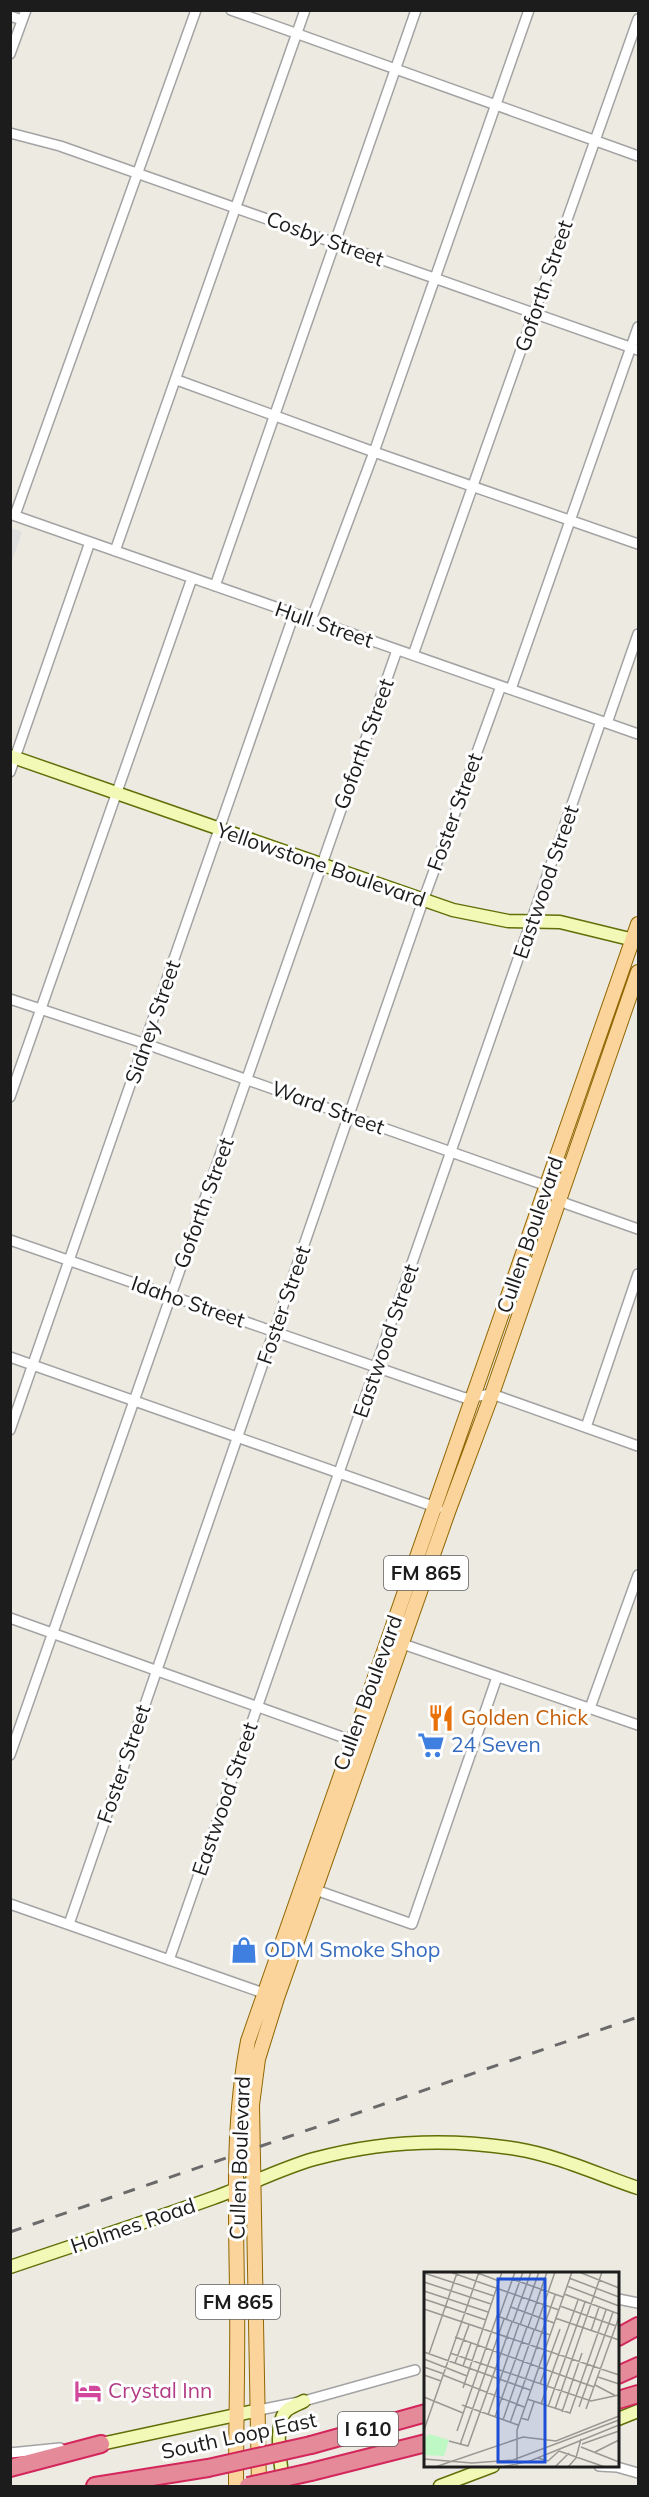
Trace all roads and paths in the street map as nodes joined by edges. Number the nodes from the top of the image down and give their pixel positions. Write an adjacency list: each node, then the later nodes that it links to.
1 (196, 10): 16 (street)
2 (231, 10): 9 (street)
3 (305, 10): 9 (street)
4 (416, 10): 11 (street)
5 (529, 10): 12 (street)
6 (24, 15): 7 (street); 10 (street)
7 (10, 16)
8 (639, 19): 14 (street, Goforth Street)
9 (297, 33): 11 (street); 17 (street)
10 (10, 54)
11 (396, 69): 12 (street); 18 (street)
12 (497, 105): 14 (street); 19 (street)
13 (10, 133): 16 (street, Cosby Street)
14 (595, 140): 15 (street); 20 (street, Goforth Street)
15 (639, 156)
16 (138, 173): 17 (street, Cosby Street); 27 (street)
17 (237, 207): 18 (street, Cosby Street); 23 (street)
18 (334, 242): 19 (street, Cosby Street); 24 (street)
19 (435, 278): 20 (street, Cosby Street); 25 (street)
20 (535, 313): 22 (street, Cosby Street); 26 (street, Goforth Street)
21 (639, 327): 22 (street, Foster Street)
22 (635, 349): 28 (street, Foster Street)
23 (177, 380): 24 (street); 31 (street)
24 (275, 414): 25 (street); 33 (street)
25 (374, 452): 26 (street); 35 (street)
26 (473, 485): 28 (street); 38 (street, Goforth Street)
27 (13, 514): 29 (street, Hull Street)
28 (570, 520): 30 (street); 39 (street, Foster Street)
29 (90, 543): 31 (street, Hull Street); 42 (street)
30 (639, 544)
31 (115, 551): 32 (street, Hull Street)
32 (192, 578): 33 (street, Hull Street); 44 (street)
33 (215, 586): 34 (street, Hull Street)
34 (294, 614): 35 (street, Hull Street); 45 (street, Sidney Street)
35 (311, 620): 37 (street, Hull Street)
36 (639, 634): 40 (street, Eastwood Street)
37 (397, 650): 38 (street, Hull Street); 46 (street, Goforth Street)
38 (414, 656): 39 (street, Hull Street)
39 (506, 688): 40 (street, Hull Street); 47 (street, Foster Street)
40 (604, 722): 41 (street, Hull Street); 48 (street, Eastwood Street)
41 (639, 734)
42 (13, 756): 43 (street); 44 (main road, Yellowstone Boulevard)
43 (10, 772)
44 (116, 793): 45 (main road, Yellowstone Boulevard); 53 (street)
45 (219, 829): 46 (main road, Yellowstone Boulevard); 54 (street, Sidney Street)
46 (321, 866): 47 (main road, Yellowstone Boulevard); 56 (street, Goforth Street)
47 (423, 901): 48 (main road, Yellowstone Boulevard); 58 (street, Foster Street)
48 (533, 921): 50 (main road, Yellowstone Boulevard); 59 (street, Eastwood Street)
49 (639, 924): 50 (main road, Cullen Boulevard / FM 865)
50 (636, 940): 55 (main road, Cullen Boulevard / FM 865)
51 (639, 972): 55 (main road, Cullen Boulevard / FM 865)
52 (10, 999): 53 (street, Ward Street)
53 (41, 1010): 54 (street, Ward Street); 57 (street)
54 (146, 1044): 56 (street, Ward Street); 64 (street, Sidney Street)
55 (595, 1073): 60 (main road, Cullen Boulevard / FM 865); 61 (main road, Cullen Boulevard / FM 865)
56 (248, 1080): 58 (street, Ward Street); 67 (street, Goforth Street)
57 (10, 1097)
58 (349, 1117): 59 (street, Ward Street); 69 (street, Foster Street)
59 (451, 1152): 60 (street, Ward Street); 72 (street, Eastwood Street)
60 (547, 1186): 61 (street, Ward Street); 66 (main road, Cullen Boulevard / FM 865)
61 (559, 1199): 62 (street, Ward Street); 68 (main road, Cullen Boulevard / FM 865)
62 (639, 1229)
63 (10, 1240): 64 (street, Idaho Street)
64 (68, 1262): 67 (street, Idaho Street); 71 (street, Sidney Street)
65 (639, 1274): 76 (street)
66 (510, 1293): 68 (main road); 74 (main road, Cullen Boulevard / FM 865)
67 (170, 1296): 69 (street, Idaho Street); 75 (street, Goforth Street)
68 (525, 1298): 73 (main road, Cullen Boulevard / FM 865)
69 (275, 1332): 72 (street, Idaho Street); 78 (street, Foster Street)
70 (10, 1356): 71 (street)
71 (33, 1365): 75 (street); 77 (street, Sidney Street)
72 (376, 1368): 74 (street, Idaho Street); 80 (street, Eastwood Street)
73 (492, 1394): 74 (street, Idaho Street); 76 (street); 81 (main road, Cullen Boulevard / FM 865)
74 (474, 1398): 81 (main road, Cullen Boulevard / FM 865)
75 (135, 1399): 78 (street); 84 (street, Goforth Street)
76 (586, 1427): 79 (street)
77 (10, 1430)
78 (237, 1436): 80 (street); 87 (street, Foster Street)
79 (639, 1446)
80 (339, 1473): 81 (street); 89 (street, Eastwood Street)
81 (441, 1509): 85 (main road, Cullen Boulevard / FM 865); 86 (main road, Cullen Boulevard / FM 865)
82 (639, 1575): 90 (street)
83 (10, 1618): 84 (street)
84 (53, 1633): 87 (street); 94 (street, Goforth Street)
85 (388, 1639): 86 (street); 92 (main road, Cullen Boulevard / FM 865)
86 (401, 1643): 88 (street); 93 (main road, Cullen Boulevard / FM 865)
87 (157, 1669): 89 (street); 98 (street, Foster Street)
88 (497, 1677): 90 (street); 96 (street)
89 (257, 1707): 92 (street); 99 (street, Eastwood Street)
90 (590, 1708): 91 (street)
91 (639, 1725)
92 (351, 1740): 93 (street); 95 (main road, Cullen Boulevard / FM 865)
93 (366, 1745): 96 (main road, Cullen Boulevard / FM 865)
94 (10, 1755)
95 (301, 1885): 96 (street); 100 (main road, Cullen Boulevard / FM 865)
96 (315, 1891): 101 (main road, Cullen Boulevard / FM 865)
97 (10, 1904): 98 (street)
98 (69, 1924): 99 (street)
99 (169, 1960): 100 (street)
100 (263, 1993): 101 (street); 102 (main road, Cullen Boulevard / FM 865)
101 (277, 1998): 102 (main road, Cullen Boulevard / FM 865)
102 (251, 2058): 103 (main road, Cullen Boulevard / FM 865); 105 (main road, Cullen Boulevard / FM 865)
103 (253, 2183): 104 (main road, Holmes Road); 105 (main road, Holmes Road); 119 (main road, Cullen Boulevard / FM 865)
104 (639, 2188)
105 (236, 2189): 106 (main road, Holmes Road); 122 (main road, Cullen Boulevard / FM 865)
106 (10, 2267)
107 (619, 2300): 108 (street)
108 (639, 2303)
109 (639, 2326): 110 (highway)
110 (619, 2336)
111 (639, 2336): 112 (highway)
112 (619, 2345)
113 (639, 2366): 115 (highway)
114 (415, 2370): 118 (street)
115 (619, 2375)
116 (639, 2394): 117 (highway)
117 (619, 2400)
118 (304, 2401): 119 (street); 135 (main road)
119 (259, 2410): 122 (main road); 134 (main road, Cullen Boulevard / FM 865)
120 (638, 2411): 123 (main road)
121 (424, 2414): 131 (highway, South Loop East / I 610, bridge)
122 (236, 2415): 124 (main road); 132 (main road, Cullen Boulevard / FM 865)
123 (619, 2419)
124 (101, 2444): 126 (street); 129 (highway)
125 (424, 2444): 133 (highway, I 610, bridge)
126 (10, 2453)
127 (491, 2467): 136 (main road)
128 (619, 2467): 130 (street)
129 (10, 2468)
130 (639, 2473)
131 (95, 2487)
132 (236, 2487)
133 (248, 2487)
134 (259, 2487)
135 (284, 2487)
136 (440, 2487)

